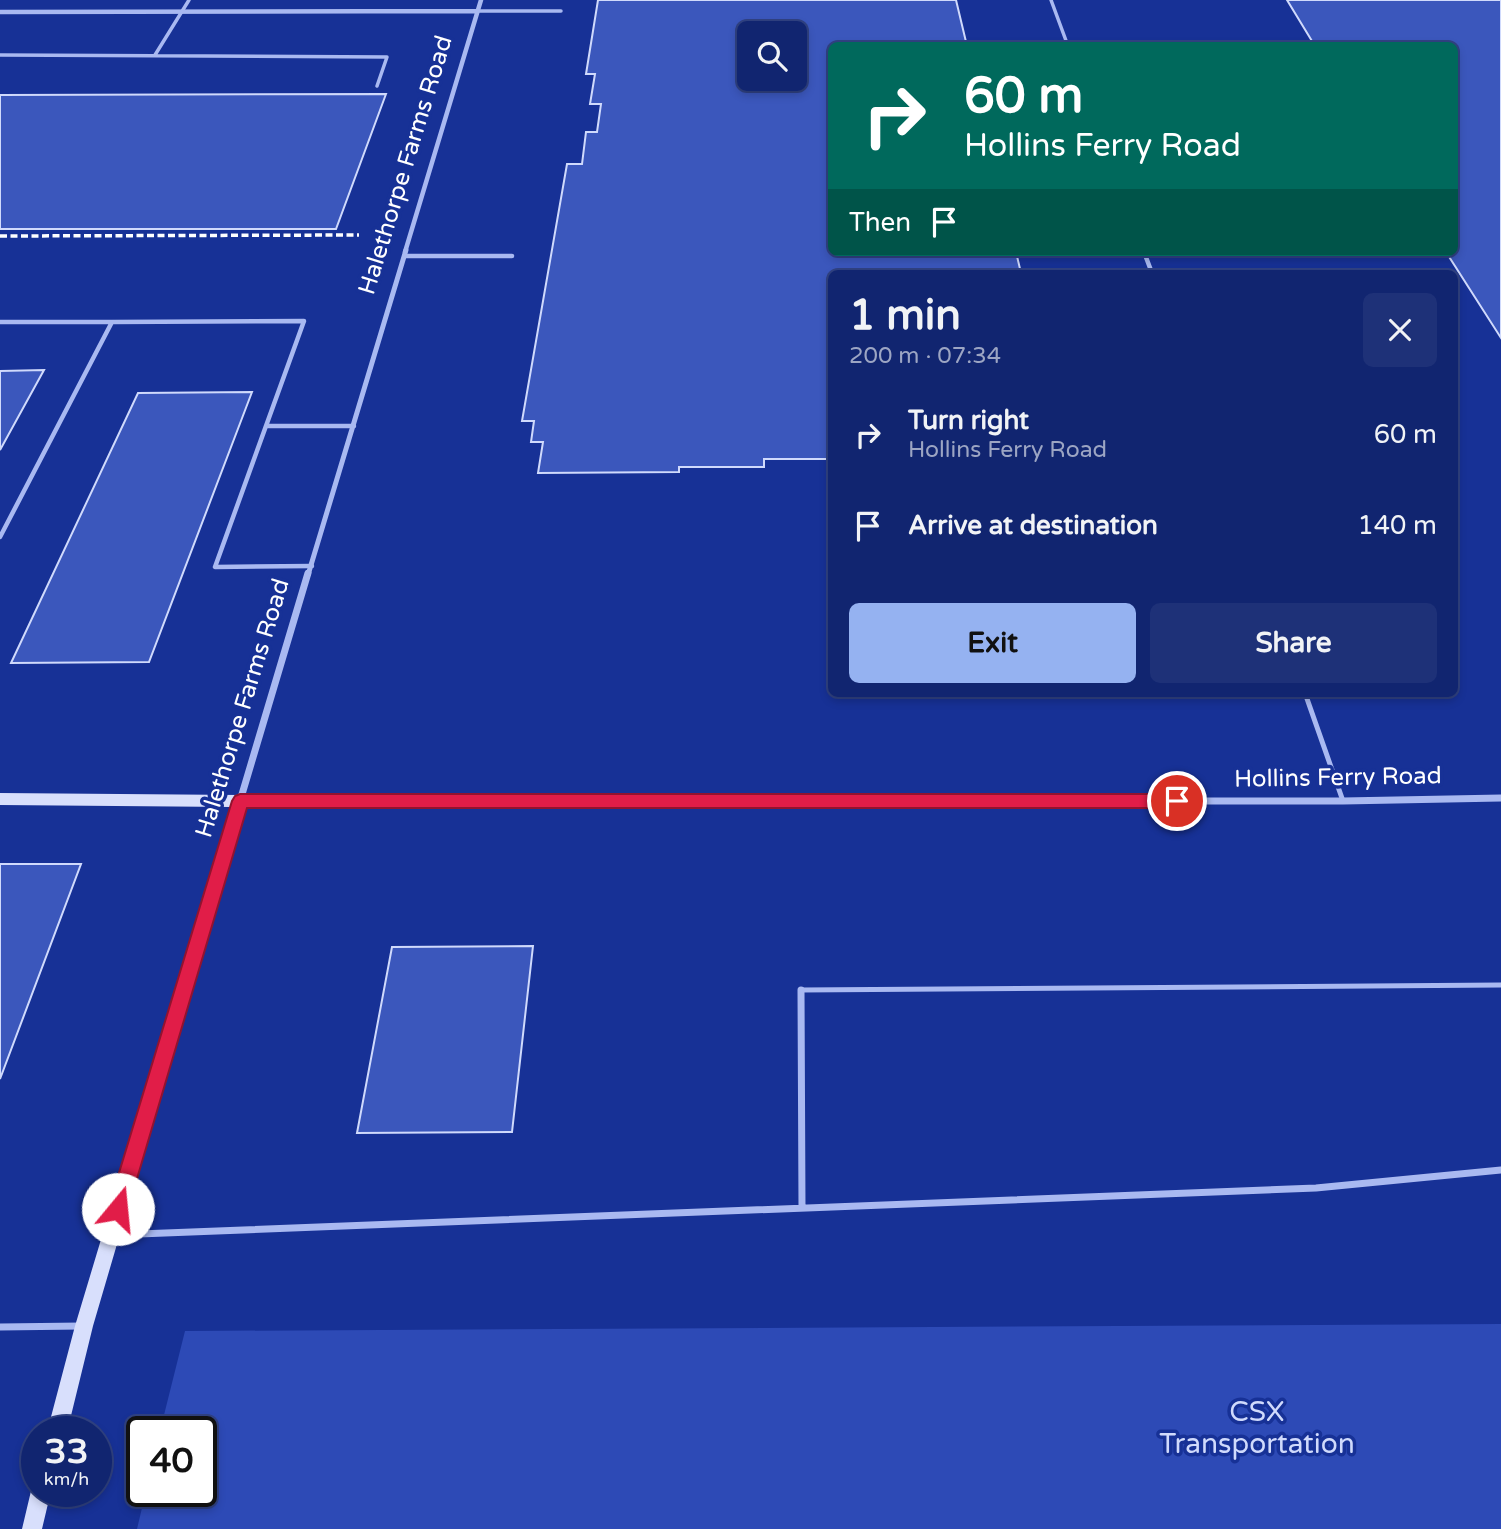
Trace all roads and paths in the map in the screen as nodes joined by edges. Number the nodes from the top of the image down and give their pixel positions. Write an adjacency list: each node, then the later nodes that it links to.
1 (189, 0): 4 (lane)
2 (481, 0): 5 (street, Halethorpe Farms Road)
3 (1051, 0): 8 (lane)
4 (182, 11): 5 (street); 7 (street); 10 (lane)
5 (477, 11): 6 (lane); 13 (street, Halethorpe Farms Road)
6 (561, 11)
7 (0, 12)
8 (1067, 42)
9 (0, 55): 10 (lane)
10 (155, 55): 11 (lane)
11 (377, 86)
12 (512, 256): 13 (lane)
13 (405, 257): 17 (street, Halethorpe Farms Road)
14 (0, 322): 15 (lane)
15 (112, 322): 16 (lane); 18 (lane)
16 (266, 426): 17 (lane); 19 (lane)
17 (354, 426): 19 (street, Halethorpe Farms Road)
18 (0, 537)
19 (313, 566): 23 (street, Halethorpe Farms Road)
20 (1306, 697): 24 (lane)
21 (1501, 798): 24 (street, Hollins Ferry Road)
22 (0, 799): 23 (street, Hollins Ferry Road)
23 (240, 801): 24 (street, Hollins Ferry Road); 28 (street, Halethorpe Farms Road)
24 (1343, 801)
25 (1501, 985): 27 (lane)
26 (1501, 1170): 27 (lane)
27 (802, 1207): 28 (lane)
28 (110, 1235): 29 (street, Halethorpe Farms Road)
29 (84, 1326): 30 (lane); 31 (street, Halethorpe Farms Road)
30 (0, 1327)
31 (61, 1416)
32 (37, 1507): 33 (street)
33 (32, 1529)

